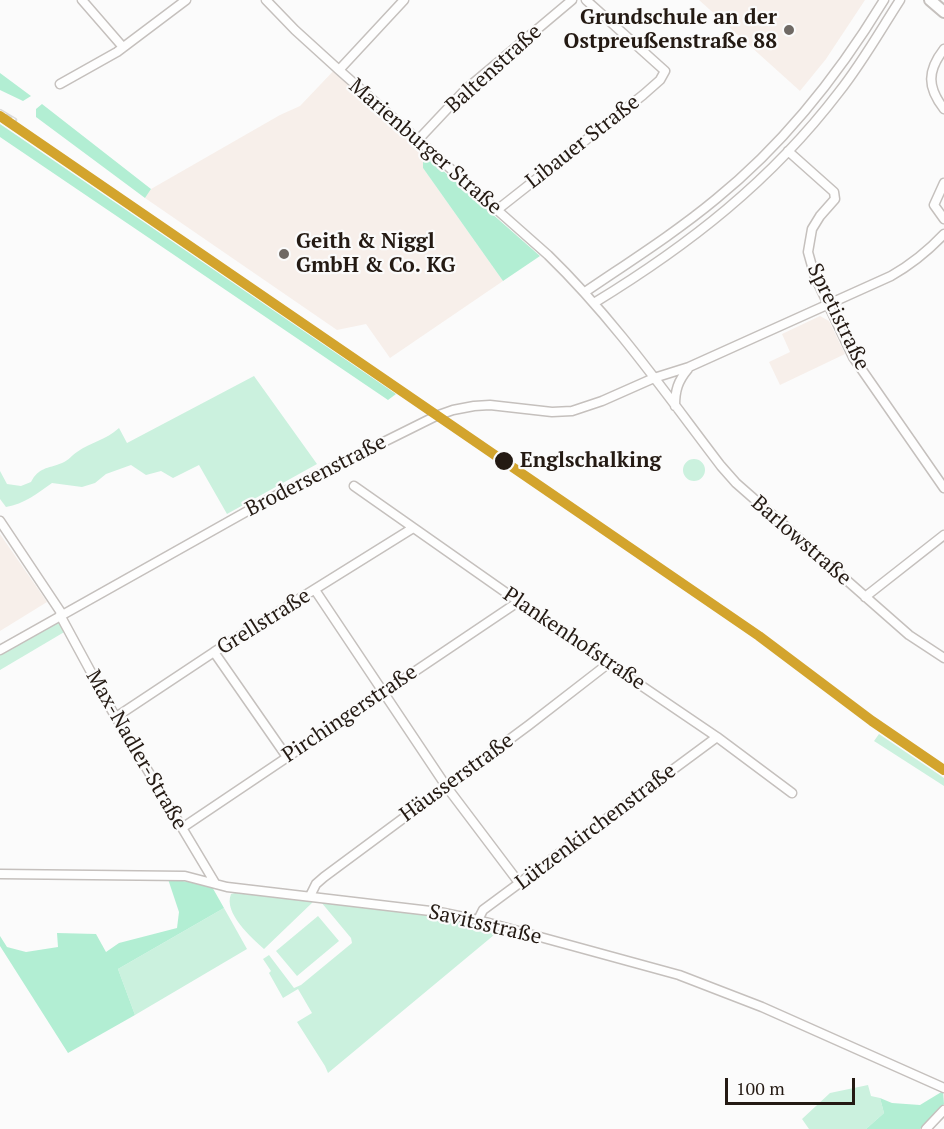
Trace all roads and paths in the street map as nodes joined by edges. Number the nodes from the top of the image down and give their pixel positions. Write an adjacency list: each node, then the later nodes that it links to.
1 (82, 0): 11 (street)
2 (186, 0): 11 (street)
3 (266, 0): 13 (street, Marienburger Straße)
4 (404, 0): 13 (street)
5 (572, 0): 16 (street, Baltenstraße)
6 (586, 0): 19 (street, Libauer Straße)
7 (884, 0): 22 (street)
8 (900, 0): 17 (street)
9 (930, 0): 10 (main road)
10 (944, 12)
11 (122, 46): 14 (street)
12 (944, 49): 15 (street)
13 (339, 70): 16 (street, Marienburger Straße)
14 (60, 84)
15 (944, 109)
16 (418, 140): 19 (street, Marienburger Straße)
17 (788, 151): 23 (street); 24 (street, Spretistraße)
18 (944, 183): 20 (street)
19 (498, 210): 22 (street, Marienburger Straße)
20 (944, 219)
21 (944, 234): 24 (street, Brodersenstraße)
22 (585, 292): 23 (street, Barlowstraße)
23 (594, 303): 26 (street, Barlowstraße)
24 (828, 304): 25 (street, Brodersenstraße); 29 (street, Spretistraße)
25 (689, 367): 26 (street, Brodersenstraße); 27 (street)
26 (654, 378): 27 (street, Barlowstraße); 36 (street, Brodersenstraße)
27 (675, 406): 34 (street, Barlowstraße)
28 (354, 486): 31 (street, Plankenhofstraße)
29 (944, 488)
30 (0, 521): 36 (street, Max-Nadler-Straße)
31 (413, 528): 33 (street, Grellstraße); 35 (street, Plankenhofstraße)
32 (944, 535): 34 (street)
33 (315, 590): 38 (street, Grellstraße); 41 (street)
34 (865, 597): 39 (street, Barlowstraße)
35 (518, 602): 40 (street, Plankenhofstraße); 41 (street, Pirchingerstraße)
36 (61, 615): 37 (street, Brodersenstraße); 42 (street, Max-Nadler-Straße)
37 (0, 650)
38 (214, 652): 42 (street, Grellstraße); 44 (street)
39 (944, 658)
40 (609, 663): 43 (street, Plankenhofstraße); 45 (street, Häusserstraße)
41 (384, 692): 44 (street, Pirchingerstraße); 45 (street)
42 (116, 717): 47 (street, Max-Nadler-Straße)
43 (717, 737): 46 (street, Plankenhofstraße); 50 (street, Lützenkirchenstraße)
44 (287, 757): 47 (street, Pirchingerstraße)
45 (446, 786): 50 (street); 51 (street, Häusserstraße)
46 (792, 793)
47 (182, 828): 49 (street, Max-Nadler-Straße)
48 (0, 874): 49 (street, Savitsstraße)
49 (215, 883): 51 (street, Savitsstraße)
50 (520, 884): 52 (street, Lützenkirchenstraße)
51 (310, 896): 52 (street, Savitsstraße)
52 (477, 920): 53 (street, Savitsstraße)
53 (944, 1088)
54 (944, 1110): 55 (street)
55 (926, 1129)

